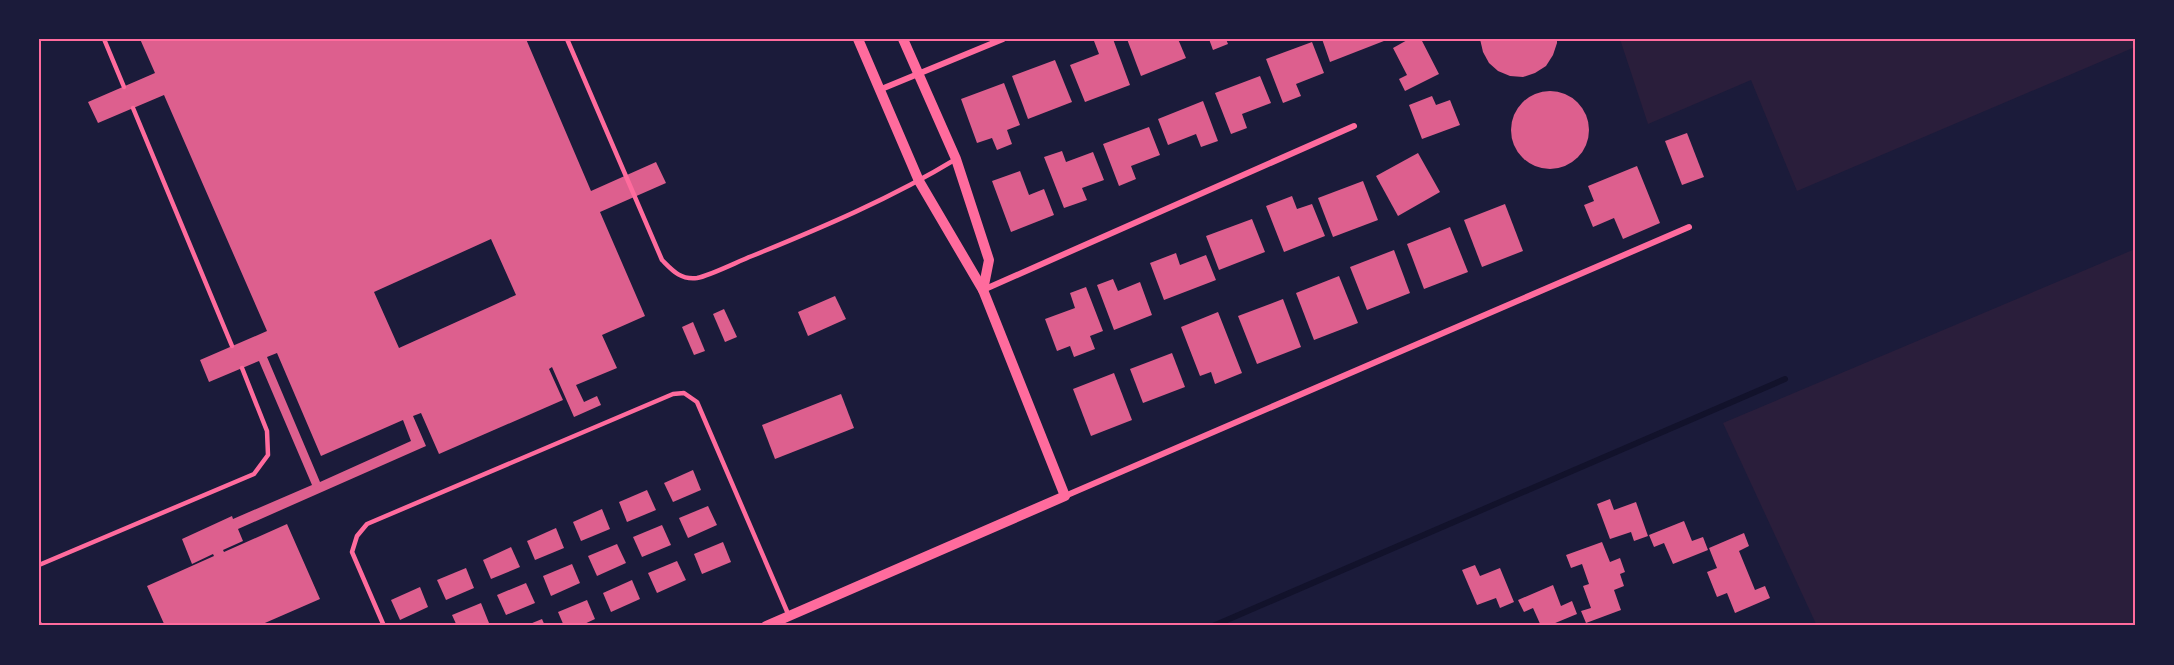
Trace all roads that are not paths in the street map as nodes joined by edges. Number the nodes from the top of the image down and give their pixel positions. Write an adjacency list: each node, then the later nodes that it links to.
1 (104, 39): 7 (lane)
2 (567, 39): 12 (lane)
3 (858, 39): 8 (street)
4 (903, 39): 6 (street)
5 (1004, 39): 6 (street)
6 (918, 75): 8 (street); 11 (street)
7 (124, 87)
8 (879, 90): 12 (street)
9 (132, 108): 15 (lane)
10 (1354, 126): 14 (street)
11 (956, 159): 12 (lane); 14 (street)
12 (919, 181): 14 (street)
13 (1689, 226): 17 (street)
14 (983, 290): 17 (street)
15 (232, 346)
16 (242, 368): 18 (lane)
17 (1065, 496): 19 (street)
18 (39, 565)
19 (789, 616): 20 (lane); 21 (street)
20 (384, 626)
21 (766, 626)

